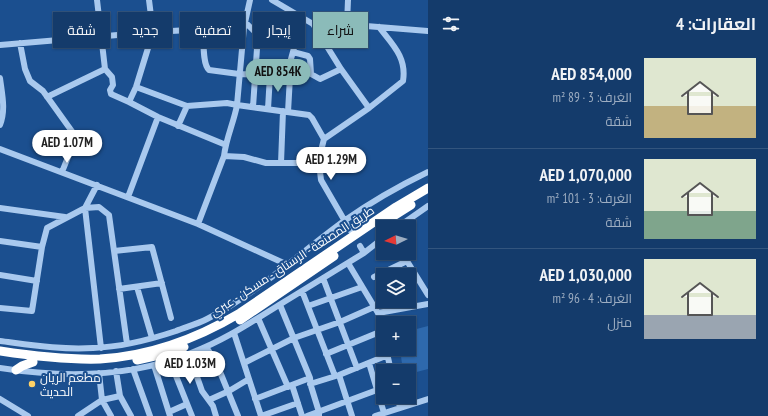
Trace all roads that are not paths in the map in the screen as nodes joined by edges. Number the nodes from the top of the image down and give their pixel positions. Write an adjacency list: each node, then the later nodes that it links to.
1 (97, 0): 6 (street)
2 (149, 0): 7 (street)
3 (250, 0): 9 (street)
4 (272, 0): 10 (street)
5 (348, 0): 8 (street)
6 (98, 12)
7 (151, 12)
8 (348, 12)
9 (245, 24): 13 (street)
10 (313, 24)
11 (368, 26): 12 (street)
12 (379, 27): 14 (street); 39 (street)
13 (253, 30)
14 (428, 31)
15 (53, 40): 16 (street)
16 (20, 43): 17 (street); 34 (street)
17 (0, 45)
18 (102, 48): 26 (street)
19 (149, 48): 33 (street)
20 (204, 48): 28 (street)
21 (243, 48): 28 (street)
22 (257, 48): 29 (street)
23 (293, 48): 25 (street)
24 (328, 48): 27 (street)
25 (293, 52): 27 (street); 31 (street)
26 (105, 69): 34 (street); 35 (street)
27 (341, 69): 39 (street)
28 (240, 74): 29 (street); 36 (street)
29 (255, 74): 30 (street); 38 (street)
30 (270, 75): 31 (street); 40 (street)
31 (290, 76): 41 (street)
32 (0, 78): 43 (street)
33 (136, 87): 35 (street); 37 (street)
34 (47, 97): 51 (street)
35 (130, 102): 42 (street)
36 (237, 105): 37 (street); 38 (street); 46 (street)
37 (187, 106): 44 (street)
38 (253, 107): 40 (street)
39 (369, 108): 45 (street)
40 (268, 109): 41 (street)
41 (285, 111): 45 (street); 49 (street)
42 (158, 117): 44 (street); 56 (street)
43 (0, 125)
44 (178, 126): 46 (street)
45 (324, 139): 50 (street)
46 (226, 145): 48 (street)
47 (0, 148): 51 (street)
48 (224, 156): 49 (street); 63 (street)
49 (281, 163): 50 (street)
50 (319, 163): 62 (street)
51 (62, 172): 53 (street)
52 (428, 172): 62 (street)
53 (96, 185): 56 (street); 59 (street)
54 (428, 188): 106 (highway, طريق المصنعة - الرستاق - مسكن - عبري)
55 (428, 195): 112 (highway, طريق المصنعة - الرستاق - مسكن - عبري)
56 (128, 197): 63 (street)
57 (428, 206): 61 (street)
58 (0, 208): 60 (street)
59 (85, 208): 60 (street); 69 (street); 104 (street)
60 (65, 218): 68 (street)
61 (408, 220)
62 (345, 221): 64 (street); 73 (street)
63 (198, 224): 73 (street)
64 (350, 230)
65 (0, 240): 68 (street)
66 (376, 244): 70 (street)
67 (360, 246): 70 (street)
68 (42, 247): 77 (street)
69 (114, 250): 78 (street); 81 (street)
70 (364, 253): 72 (street)
71 (407, 261): 75 (street); 83 (street)
72 (348, 263): 76 (street); 79 (street)
73 (288, 265): 98 (street)
74 (0, 275): 77 (street)
75 (374, 277)
76 (323, 278): 82 (street); 84 (street)
77 (37, 281): 89 (street)
78 (162, 283): 80 (street); 92 (street)
79 (362, 286): 84 (street); 88 (street)
80 (137, 287): 81 (street); 98 (street)
81 (119, 289): 101 (street)
82 (302, 291): 86 (street); 87 (street)
83 (428, 295)
84 (331, 298): 87 (street); 94 (street)
85 (428, 304): 90 (street)
86 (280, 305): 93 (street); 99 (street)
87 (308, 306): 95 (street)
88 (374, 307): 90 (street); 94 (street)
89 (0, 308)
90 (378, 313): 91 (street)
91 (379, 316)
92 (171, 318)
93 (258, 318): 96 (street); 105 (street)
94 (340, 322): 95 (street); 102 (street)
95 (317, 330): 99 (street); 108 (street)
96 (234, 334): 103 (street); 113 (street)
97 (376, 335): 102 (street)
98 (152, 338): 101 (street)
99 (294, 338): 105 (street); 124 (street)
100 (0, 341): 104 (street)
101 (127, 344): 104 (street)
102 (349, 345): 108 (street); 117 (street)
103 (206, 347): 107 (street); 128 (street)
104 (101, 348)
105 (272, 349): 113 (street); 125 (street)
106 (0, 352)
107 (189, 354): 111 (street); 134 (street)
108 (326, 354): 122 (street)
109 (380, 356): 114 (street)
110 (0, 358): 112 (highway, طريق المصنعة - الرستاق - مسكن - عبري)
111 (170, 361): 115 (street); 137 (street)
112 (33, 362): 119 (highway)
113 (244, 363): 123 (street)
114 (369, 363): 117 (street); 126 (street)
115 (154, 365): 118 (street); 143 (street)
116 (0, 368): 119 (street)
117 (357, 368): 122 (street)
118 (133, 369): 120 (street); 149 (street)
119 (16, 370): 121 (street)
120 (116, 371): 121 (street); 129 (street)
121 (99, 373): 133 (street)
122 (337, 376): 124 (street); 135 (street)
123 (249, 379): 128 (street); 131 (street)
124 (310, 381): 125 (street); 144 (street)
125 (290, 386): 131 (street); 136 (street)
126 (376, 387)
127 (376, 390): 135 (street)
128 (229, 391): 134 (street); 152 (street)
129 (120, 396): 133 (street); 148 (street)
130 (0, 399): 145 (street)
131 (255, 399): 153 (street)
132 (428, 399): 140 (street)
133 (102, 400): 146 (street); 147 (street)
134 (209, 400): 151 (street)
135 (347, 401): 144 (street); 156 (street)
136 (298, 403): 141 (street); 154 (street)
137 (188, 404): 143 (street); 150 (street)
138 (381, 404): 142 (street)
139 (399, 404): 140 (street)
140 (400, 407): 142 (street)
141 (281, 413): 153 (street)
142 (384, 413): 157 (street)
143 (170, 414)
144 (319, 414): 155 (street)
145 (28, 416)
146 (78, 416)
147 (111, 416)
148 (131, 416)
149 (150, 416)
150 (192, 416)
151 (216, 416)
152 (238, 416)
153 (261, 416)
154 (302, 416)
155 (307, 416)
156 (352, 416)
157 (375, 416)

